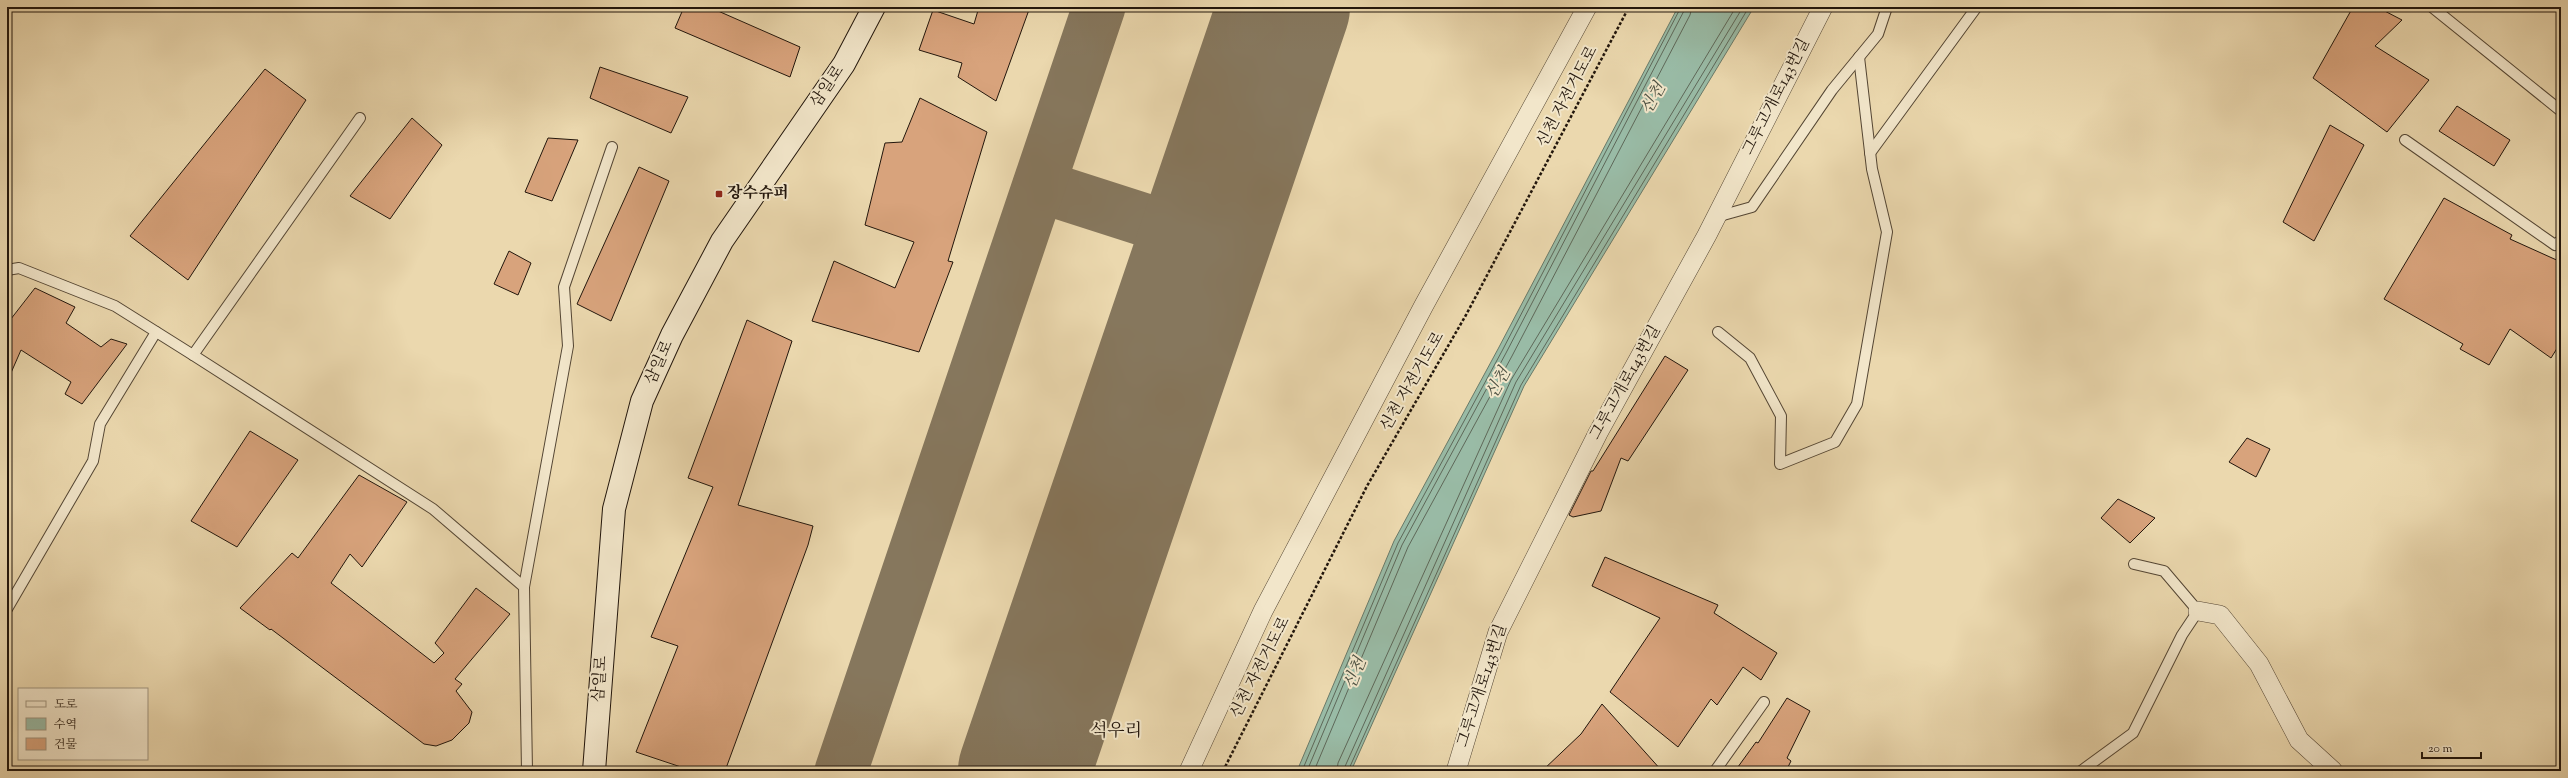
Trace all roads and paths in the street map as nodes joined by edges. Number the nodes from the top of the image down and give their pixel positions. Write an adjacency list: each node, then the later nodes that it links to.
1 (874, 7): 26 (main road, 삼일로)
2 (1587, 7): 27 (street)
3 (1629, 7): 28 (path, 신천 자전거도로)
4 (1823, 7): 14 (street, 그루고개로143번길)
5 (1887, 7): 8 (lane)
6 (2432, 7): 9 (lane)
7 (1976, 8): 13 (lane)
8 (1859, 57): 13 (lane); 14 (lane)
9 (2561, 111)
10 (360, 118): 19 (lane)
11 (2405, 140): 15 (lane)
12 (612, 147): 21 (lane)
13 (1870, 153): 18 (lane)
14 (1716, 217): 29 (street, 그루고개로143번길)
15 (2561, 240)
16 (7, 270): 17 (lane)
17 (156, 332): 19 (lane); 22 (lane)
18 (1718, 332)
19 (193, 355): 21 (lane)
20 (2134, 564): 23 (lane)
21 (524, 587): 25 (lane)
22 (7, 609)
23 (2198, 611): 31 (lane); 32 (street)
24 (1764, 702): 30 (lane)
25 (527, 771)
26 (594, 771)
27 (1189, 771)
28 (1223, 771)
29 (1456, 771)
30 (1714, 771)
31 (2081, 771)
32 (2333, 771)

